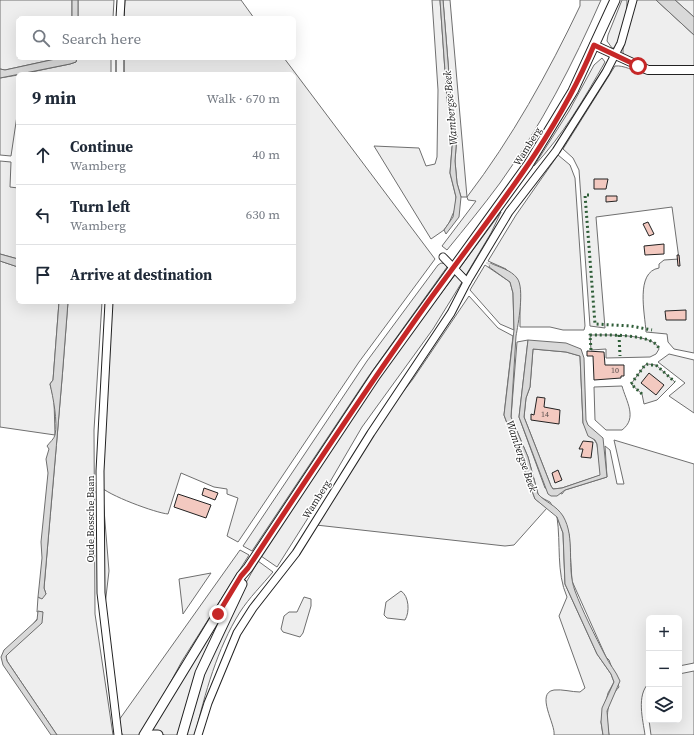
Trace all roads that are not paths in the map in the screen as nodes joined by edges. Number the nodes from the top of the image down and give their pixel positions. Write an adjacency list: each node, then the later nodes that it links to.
1 (121, 0): 4 (street)
2 (615, 0): 5 (main road, Wamberg)
3 (633, 0): 6 (street, Wamberg)
4 (120, 16)
5 (594, 45): 6 (street); 11 (main road, Wamberg)
6 (614, 56): 8 (street); 12 (street, Wamberg)
7 (120, 60): 9 (street)
8 (694, 70)
9 (120, 72)
10 (443, 257): 11 (street)
11 (453, 268): 12 (street); 14 (main road, Wamberg)
12 (467, 282): 20 (street, Wamberg)
13 (109, 304): 15 (street, Oude Bossche Baan)
14 (248, 568): 16 (main road, Wamberg); 19 (main road, Wamberg)
15 (118, 735)
16 (144, 735)
17 (153, 735): 18 (main road)
18 (158, 735)
19 (182, 735)
20 (198, 735)

